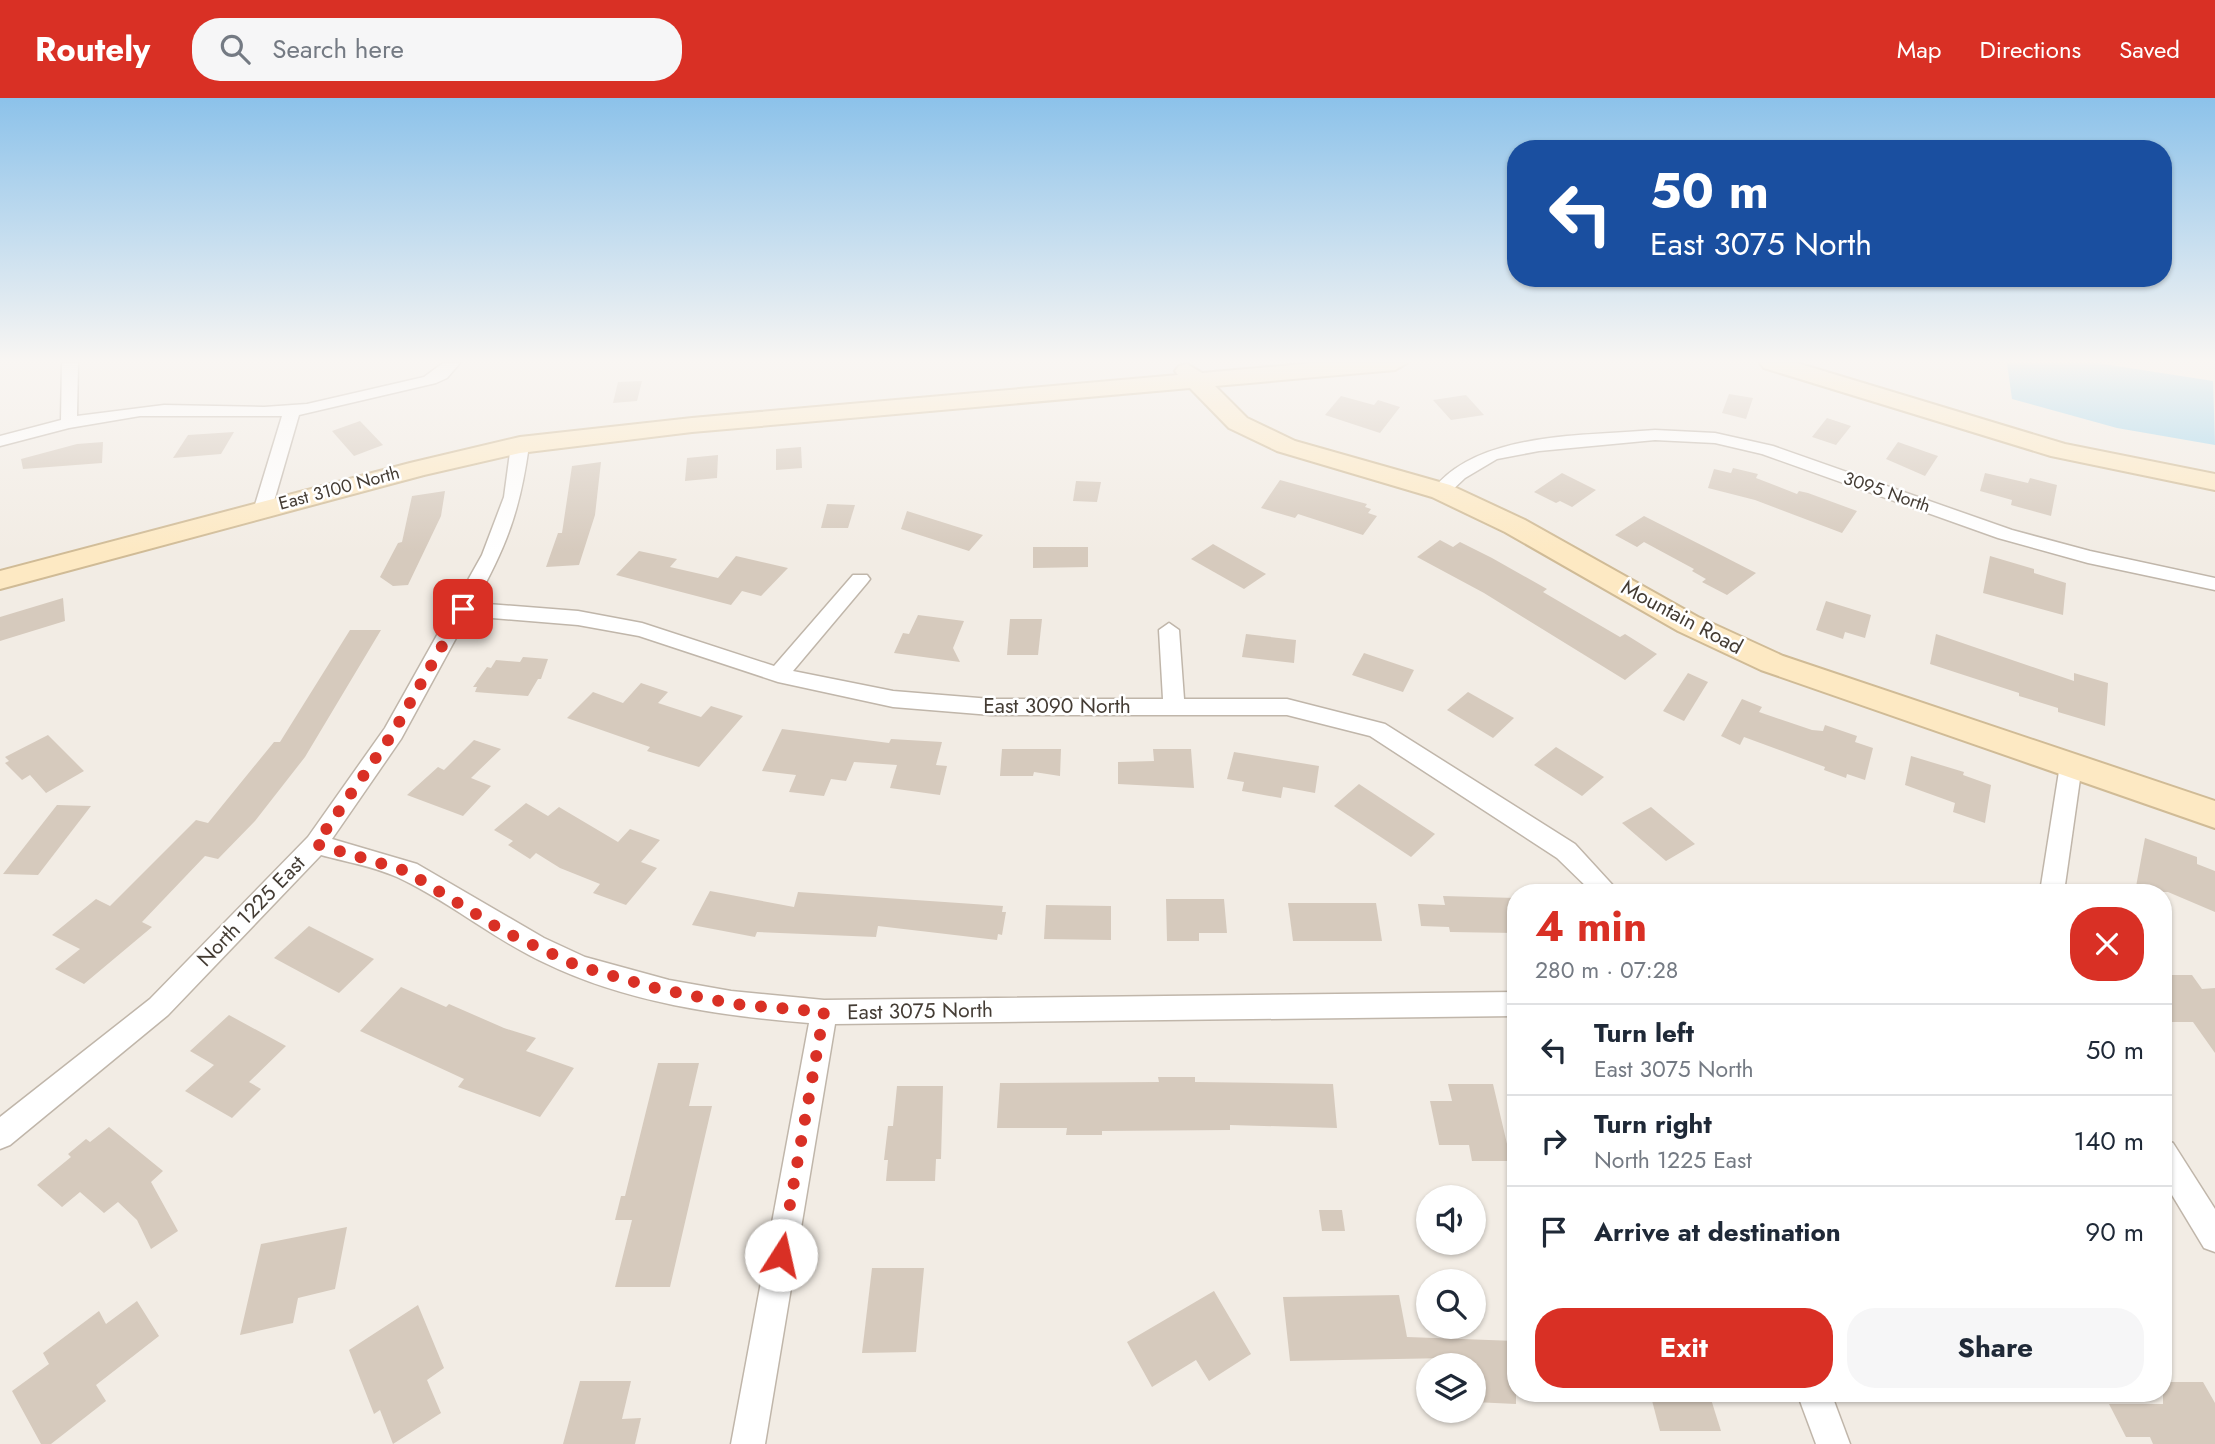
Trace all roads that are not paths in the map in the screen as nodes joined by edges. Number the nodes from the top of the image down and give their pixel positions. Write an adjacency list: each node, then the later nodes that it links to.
1 (55, 426): 6 (street)
2 (288, 426): 10 (street)
3 (699, 426): 7 (main road, East 3100 North)
4 (1244, 426): 9 (main road, Mountain Road)
5 (1978, 426): 8 (main road)
6 (0, 441)
7 (520, 445): 10 (main road, East 3100 North); 14 (street, North 1225 East)
8 (2215, 482)
9 (1441, 491): 13 (street, 3095 North); 18 (main road, Mountain Road)
10 (263, 508): 11 (main road, East 3100 North)
11 (0, 579)
12 (860, 579): 16 (street)
13 (2215, 584)
14 (463, 609): 16 (street, East 3090 North); 20 (street, North 1225 East)
15 (1169, 630): 17 (street)
16 (778, 675): 17 (street, East 3090 North)
17 (1174, 705): 21 (street, East 3090 North)
18 (2071, 765): 19 (main road, Mountain Road); 22 (street)
19 (2215, 816)
20 (316, 844): 24 (street, East 3075 North); 25 (street, North 1225 East)
21 (1599, 884)
22 (2053, 884)
23 (1507, 1004): 24 (street, East 3075 North)
24 (824, 1012): 29 (street)
25 (0, 1135)
26 (2172, 1168): 27 (street)
27 (2215, 1237)
28 (1817, 1402): 30 (street)
29 (748, 1444)
30 (1833, 1444)

